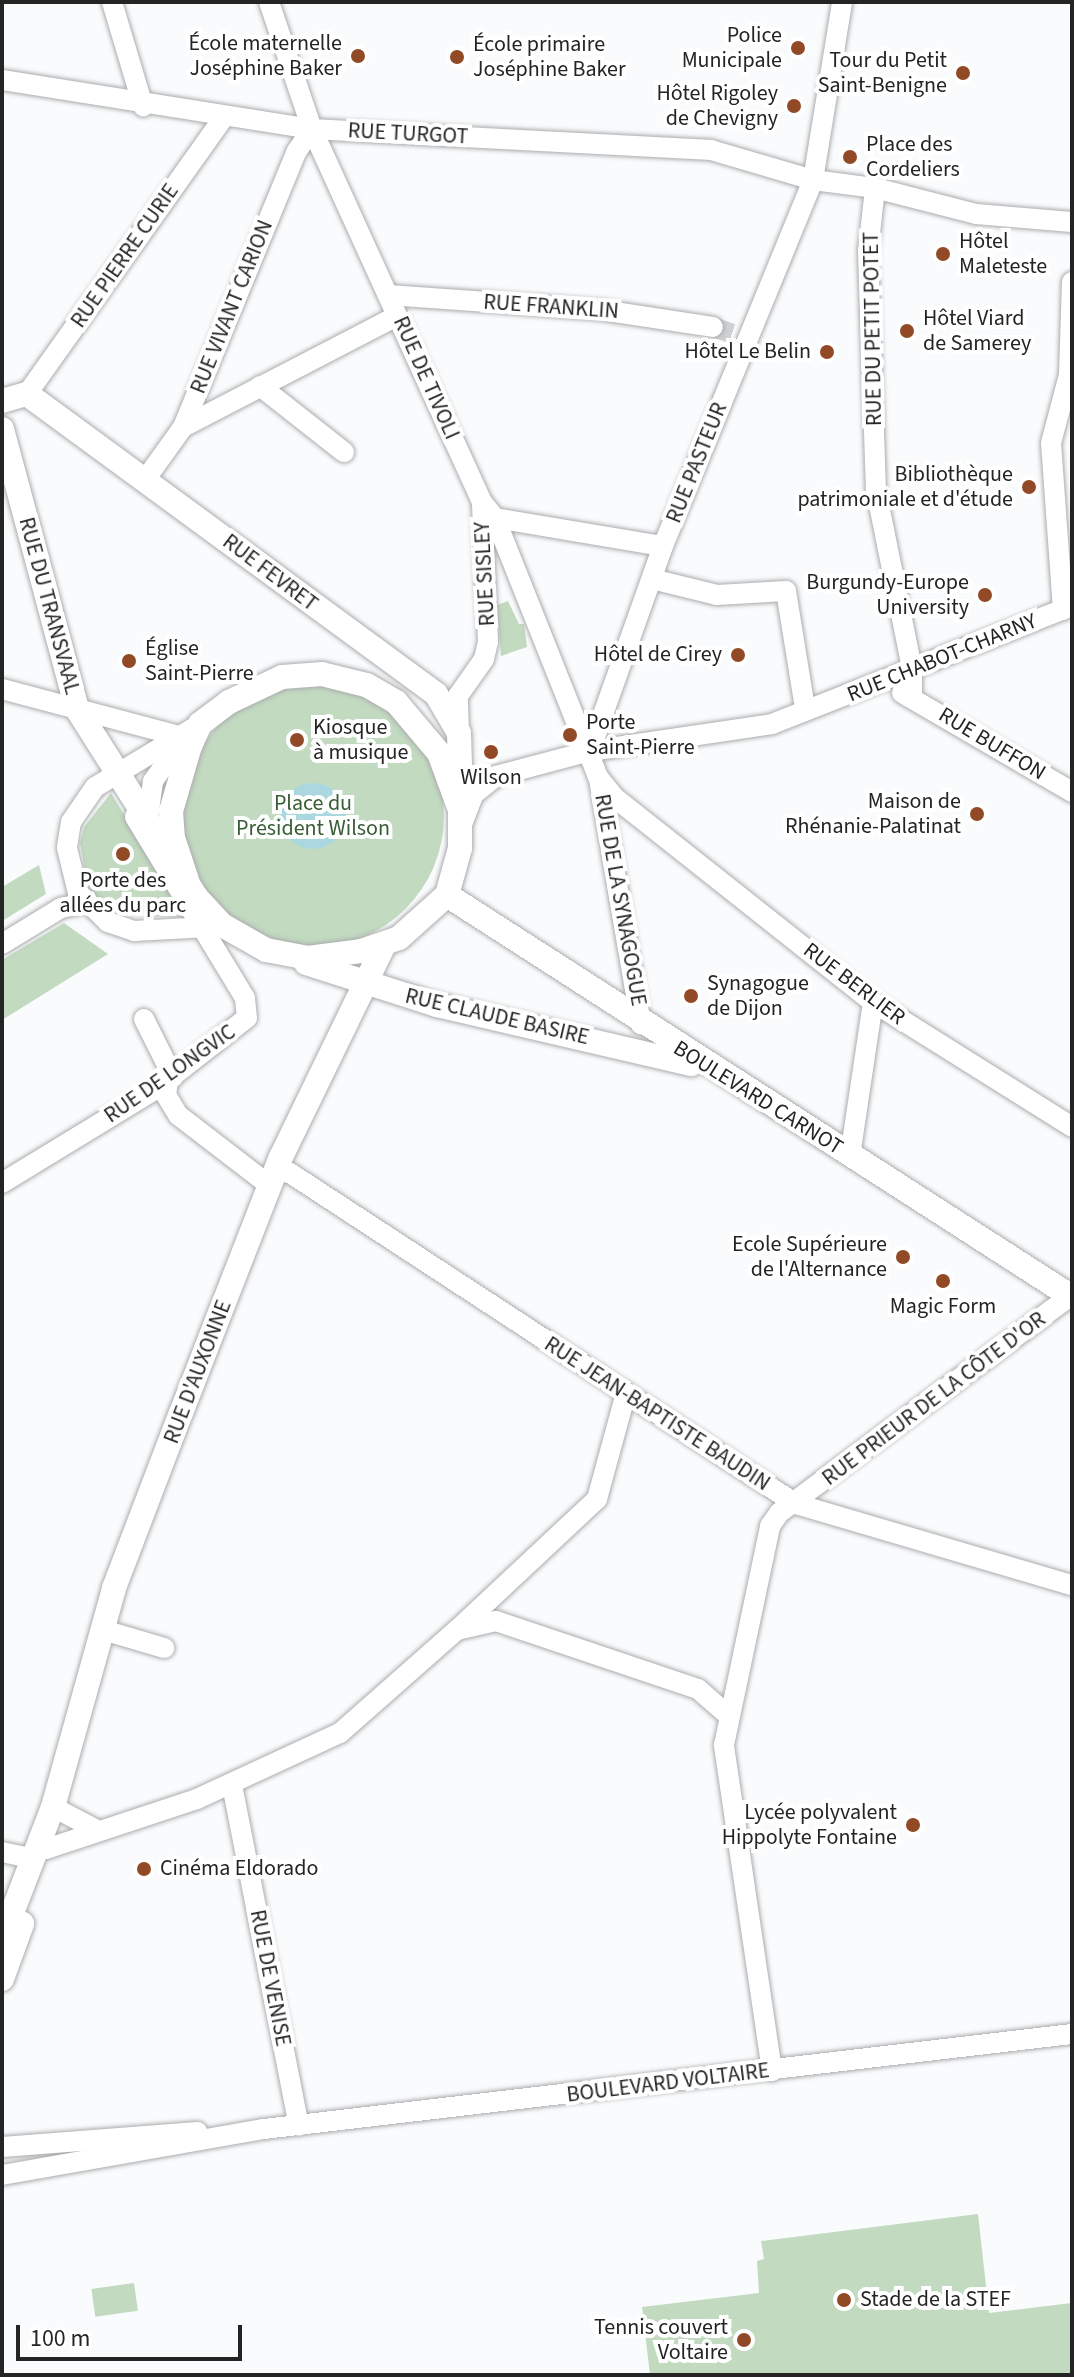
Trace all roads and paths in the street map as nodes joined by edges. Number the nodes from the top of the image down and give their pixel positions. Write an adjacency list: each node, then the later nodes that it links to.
1 (112, 2): 5 (street)
2 (269, 2): 7 (street, RUE DE TIVOLI)
3 (842, 2): 8 (street)
4 (2, 80): 5 (street, RUE TURGOT)
5 (143, 106): 6 (street, RUE TURGOT)
6 (223, 118): 7 (street, RUE TURGOT); 16 (street, RUE PIERRE CURIE)
7 (312, 129): 8 (street, RUE TURGOT); 12 (street, RUE DE TIVOLI); 18 (street, RUE VIVANT CARION)
8 (813, 180): 9 (street); 25 (street, RUE PASTEUR)
9 (875, 188): 10 (street); 28 (street, RUE DU PETIT POTET)
10 (1072, 222)
11 (1072, 282): 19 (street)
12 (388, 295): 13 (street, RUE DE TIVOLI); 14 (street, RUE FRANKLIN)
13 (397, 316): 15 (street); 23 (street, RUE DE TIVOLI)
14 (713, 327)
15 (260, 386): 18 (street); 21 (street)
16 (27, 394): 17 (main road); 22 (main road, RUE FEVRET)
17 (2, 401)
18 (183, 427): 22 (street, RUE VIVANT CARION)
19 (1063, 427): 27 (street)
20 (2, 429): 32 (main road, RUE DU TRANSVAAL)
21 (344, 452)
22 (145, 480): 34 (main road, RUE FEVRET)
23 (482, 502): 24 (street, RUE DE TIVOLI); 34 (street, RUE SISLEY)
24 (495, 518): 25 (street); 37 (street, RUE DE TIVOLI)
25 (663, 546): 26 (street, RUE PASTEUR)
26 (652, 579): 31 (street); 37 (street, RUE PASTEUR)
27 (1067, 602): 28 (street, RUE CHABOT-CHARNY)
28 (910, 664): 30 (street); 31 (street, RUE CHABOT-CHARNY)
29 (2, 689): 32 (street)
30 (912, 695): 31 (street, RUE BUFFON); 43 (street, RUE BUFFON)
31 (813, 704): 36 (street, RUE CHABOT-CHARNY)
32 (77, 709): 35 (street); 40 (main road, RUE DU TRANSVAAL)
33 (200, 724): 35 (street); 38 (main road); 45 (street); 48 (main road)
34 (459, 733): 39 (main road, RUE FEVRET)
35 (175, 735): 40 (street)
36 (633, 748): 37 (street, RUE CHABOT-CHARNY); 44 (street)
37 (590, 751): 41 (street, RUE CHABOT-CHARNY); 42 (street, RUE BERLIER)
38 (439, 753): 39 (street); 46 (main road)
39 (462, 763): 41 (street); 46 (main road, RUE FEVRET)
40 (115, 774): 45 (main road); 47 (street); 49 (street)
41 (496, 776): 46 (street)
42 (598, 777): 44 (street, RUE BERLIER); 62 (street, RUE DE LA SYNAGOGUE)
43 (1072, 792)
44 (614, 797): 59 (street, RUE BERLIER)
45 (146, 815): 47 (street); 48 (main road)
46 (462, 816): 50 (main road)
47 (148, 843): 52 (street)
48 (187, 880): 54 (main road)
49 (74, 884): 51 (street); 53 (street)
50 (447, 895): 56 (main road); 60 (main road, BOULEVARD CARNOT)
51 (84, 903): 52 (street); 55 (street)
52 (199, 928): 54 (street); 65 (street, RUE DE LONGVIC)
53 (2, 932)
54 (232, 933): 57 (main road)
55 (2, 944)
56 (384, 945): 57 (main road); 58 (main road, RUE D'AUXONNE)
57 (285, 955): 58 (main road, RUE CLAUDE BASIRE)
58 (363, 985): 63 (main road, RUE CLAUDE BASIRE); 68 (main road, RUE D'AUXONNE)
59 (873, 1002): 66 (street, RUE BERLIER); 67 (street)
60 (613, 1006): 62 (main road, BOULEVARD CARNOT); 63 (main road)
61 (144, 1019): 65 (street, RUE JEAN-BAPTISTE BAUDIN)
62 (641, 1024): 64 (main road, BOULEVARD CARNOT)
63 (594, 1040): 64 (main road, RUE CLAUDE BASIRE)
64 (712, 1069): 67 (main road, BOULEVARD CARNOT)
65 (170, 1079): 68 (street, RUE JEAN-BAPTISTE BAUDIN); 69 (street, RUE DE LONGVIC)
66 (1072, 1127)
67 (850, 1156): 70 (main road, BOULEVARD CARNOT)
68 (272, 1178): 71 (street, RUE JEAN-BAPTISTE BAUDIN); 76 (main road, RUE D'AUXONNE)
69 (2, 1183)
70 (1072, 1296): 72 (street, RUE PRIEUR DE LA CÔTE D'OR)
71 (626, 1393): 72 (street, RUE JEAN-BAPTISTE BAUDIN); 73 (street)
72 (796, 1504): 74 (street, RUE JEAN-BAPTISTE BAUDIN); 79 (street, RUE PRIEUR DE LA CÔTE D'OR)
73 (517, 1570): 75 (street); 77 (street)
74 (1072, 1585)
75 (496, 1621): 77 (street); 80 (street)
76 (103, 1630): 78 (street); 83 (main road, RUE D'AUXONNE)
77 (457, 1630): 82 (street)
78 (164, 1648)
79 (734, 1678): 80 (street); 81 (street, RUE PRIEUR DE LA CÔTE D'OR)
80 (698, 1689): 81 (street)
81 (727, 1714): 90 (street, RUE PRIEUR DE LA CÔTE D'OR)
82 (232, 1785): 84 (street); 91 (street, RUE DE VENISE)
83 (52, 1810): 84 (street); 86 (main road, RUE D'AUXONNE)
84 (95, 1829): 86 (street)
85 (2, 1852): 86 (street)
86 (38, 1853): 87 (main road, RUE D'AUXONNE); 88 (main road)
87 (2, 1939)
88 (2, 1979)
89 (1072, 2034): 90 (street, BOULEVARD VOLTAIRE)
90 (772, 2071): 91 (street, BOULEVARD VOLTAIRE)
91 (299, 2125): 92 (street, BOULEVARD VOLTAIRE)
92 (264, 2129): 93 (street, BOULEVARD VOLTAIRE); 96 (street, BOULEVARD VOLTAIRE)
93 (126, 2138): 94 (street, BOULEVARD VOLTAIRE); 95 (street, BOULEVARD VOLTAIRE)
94 (2, 2147)
95 (2, 2159)
96 (2, 2175)

